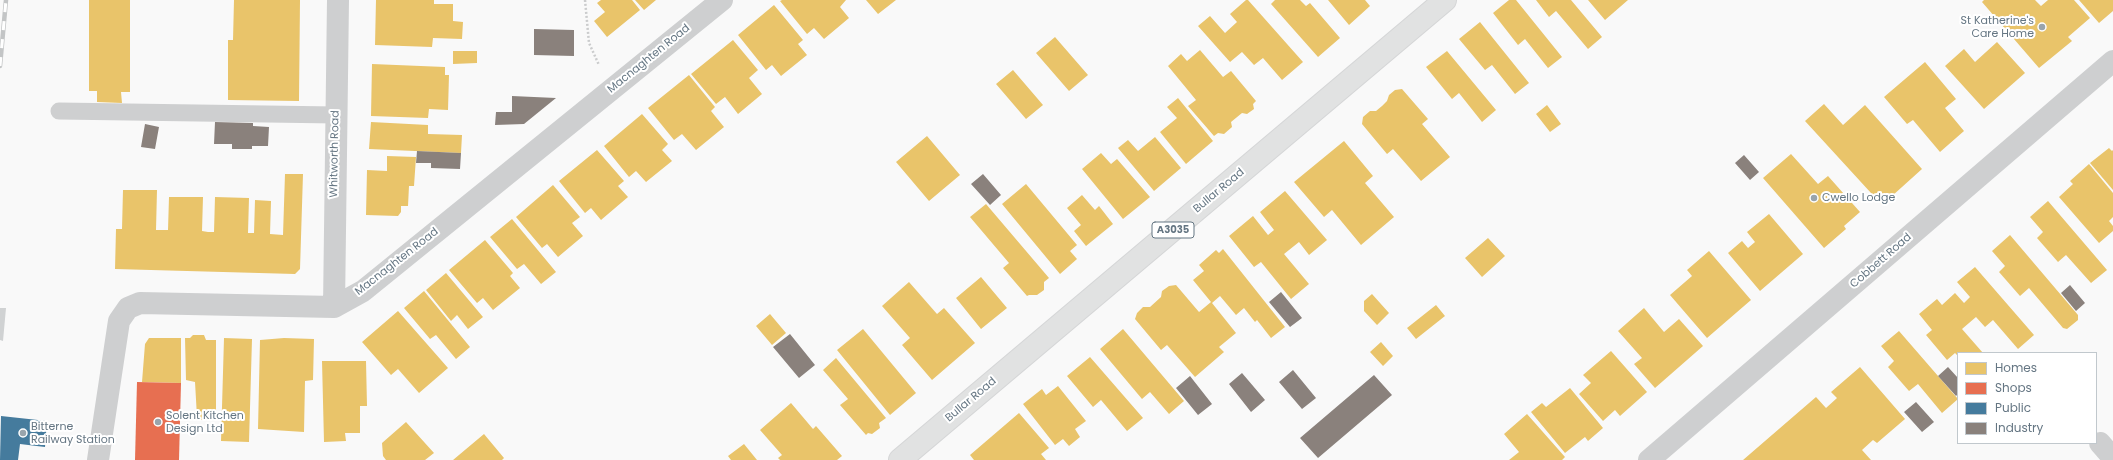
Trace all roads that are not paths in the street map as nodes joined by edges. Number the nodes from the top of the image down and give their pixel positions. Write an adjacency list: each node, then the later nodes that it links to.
1 (338, 0): 6 (street, Whitworth Road)
2 (722, 0): 7 (street, Macnaghten Road)
3 (1445, 0): 9 (main road, Bullar Road / A3035)
4 (2113, 61): 10 (street, Cobbett Road)
5 (59, 111): 6 (lane)
6 (336, 115): 7 (street, Whitworth Road)
7 (334, 307): 8 (street)
8 (98, 460)
9 (900, 460)
10 (1649, 460)

